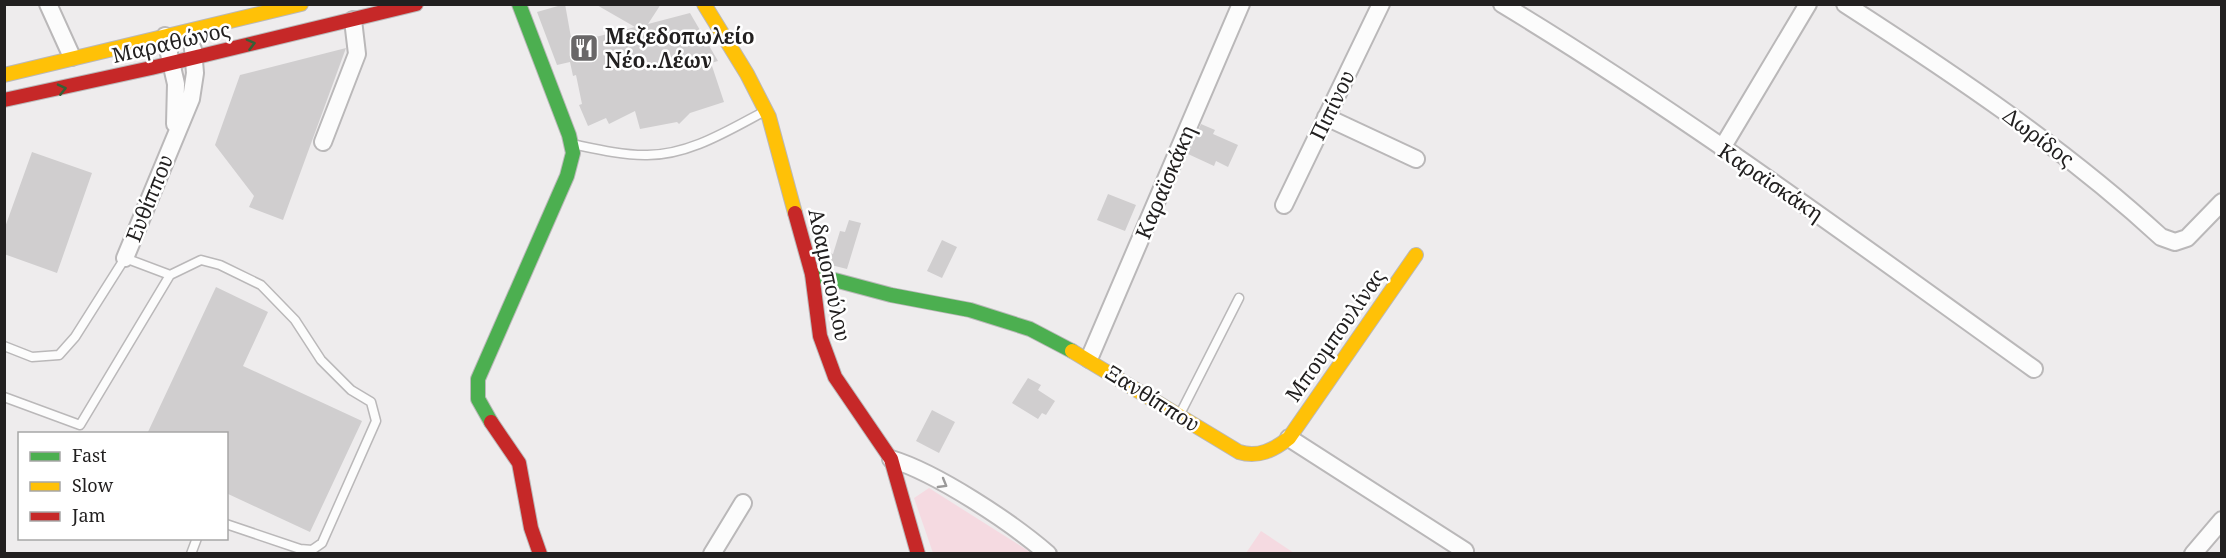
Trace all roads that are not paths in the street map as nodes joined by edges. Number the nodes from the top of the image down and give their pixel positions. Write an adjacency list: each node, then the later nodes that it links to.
1 (48, 4): 14 (street)
2 (301, 4): 12 (street, Μαραθώνος)
3 (416, 4): 11 (street, Μαραθώνος)
4 (519, 4): 23 (street)
5 (704, 4): 19 (street, Αδαμοπούλου)
6 (1241, 4): 34 (street, Καραϊσκάκη)
7 (1381, 4): 20 (street, Πιπίνου)
8 (1502, 4): 24 (street, Καραϊσκάκη)
9 (1808, 4): 24 (street)
10 (1845, 4): 26 (street, Δωρίδος)
11 (353, 20): 15 (street, Μαραθώνος, one-way to 11); 22 (street)
12 (188, 31): 13 (street, Μαραθώνος); 15 (street, Ευθίππου)
13 (165, 36): 14 (street, Μαραθώνος); 16 (street, Ευθίππου)
14 (72, 57): 17 (street, Μαραθώνος)
15 (195, 58): 16 (street, Μαραθώνος); 21 (street, Ευθίππου)
16 (171, 63): 18 (street, Μαραθώνος, one-way to 16); 21 (street, Ευθίππου)
17 (4, 75)
18 (4, 100)
19 (766, 110): 23 (lane); 30 (street, Αδαμοπούλου)
20 (1326, 117): 25 (street); 27 (street, Πιπίνου)
21 (173, 137): 29 (street, Ευθίππου)
22 (323, 142)
23 (572, 144): 44 (street)
24 (1722, 148): 35 (street, Καραϊσκάκη)
25 (1416, 159)
26 (2222, 202)
27 (1284, 205)
28 (1416, 255): 38 (street, Μπουμπουλίνας)
29 (125, 258): 31 (lane); 33 (lane)
30 (812, 274): 34 (street, Ξανθίππου); 39 (street, Αδαμοπούλου)
31 (170, 275): 36 (lane); 42 (lane)
32 (1239, 298): 37 (lane)
33 (4, 346)
34 (1089, 358): 37 (street, Ξανθίππου)
35 (2034, 369)
36 (4, 397)
37 (1180, 414): 38 (street, Ξανθίππου)
38 (1289, 438): 43 (street)
39 (891, 459): 46 (street, Αδαμοπούλου); 47 (street, one-way to 47)
40 (743, 503): 45 (street)
41 (2222, 520): 48 (street)
42 (228, 525)
43 (1465, 551)
44 (540, 554)
45 (712, 554)
46 (918, 554)
47 (1048, 554)
48 (2193, 554)

